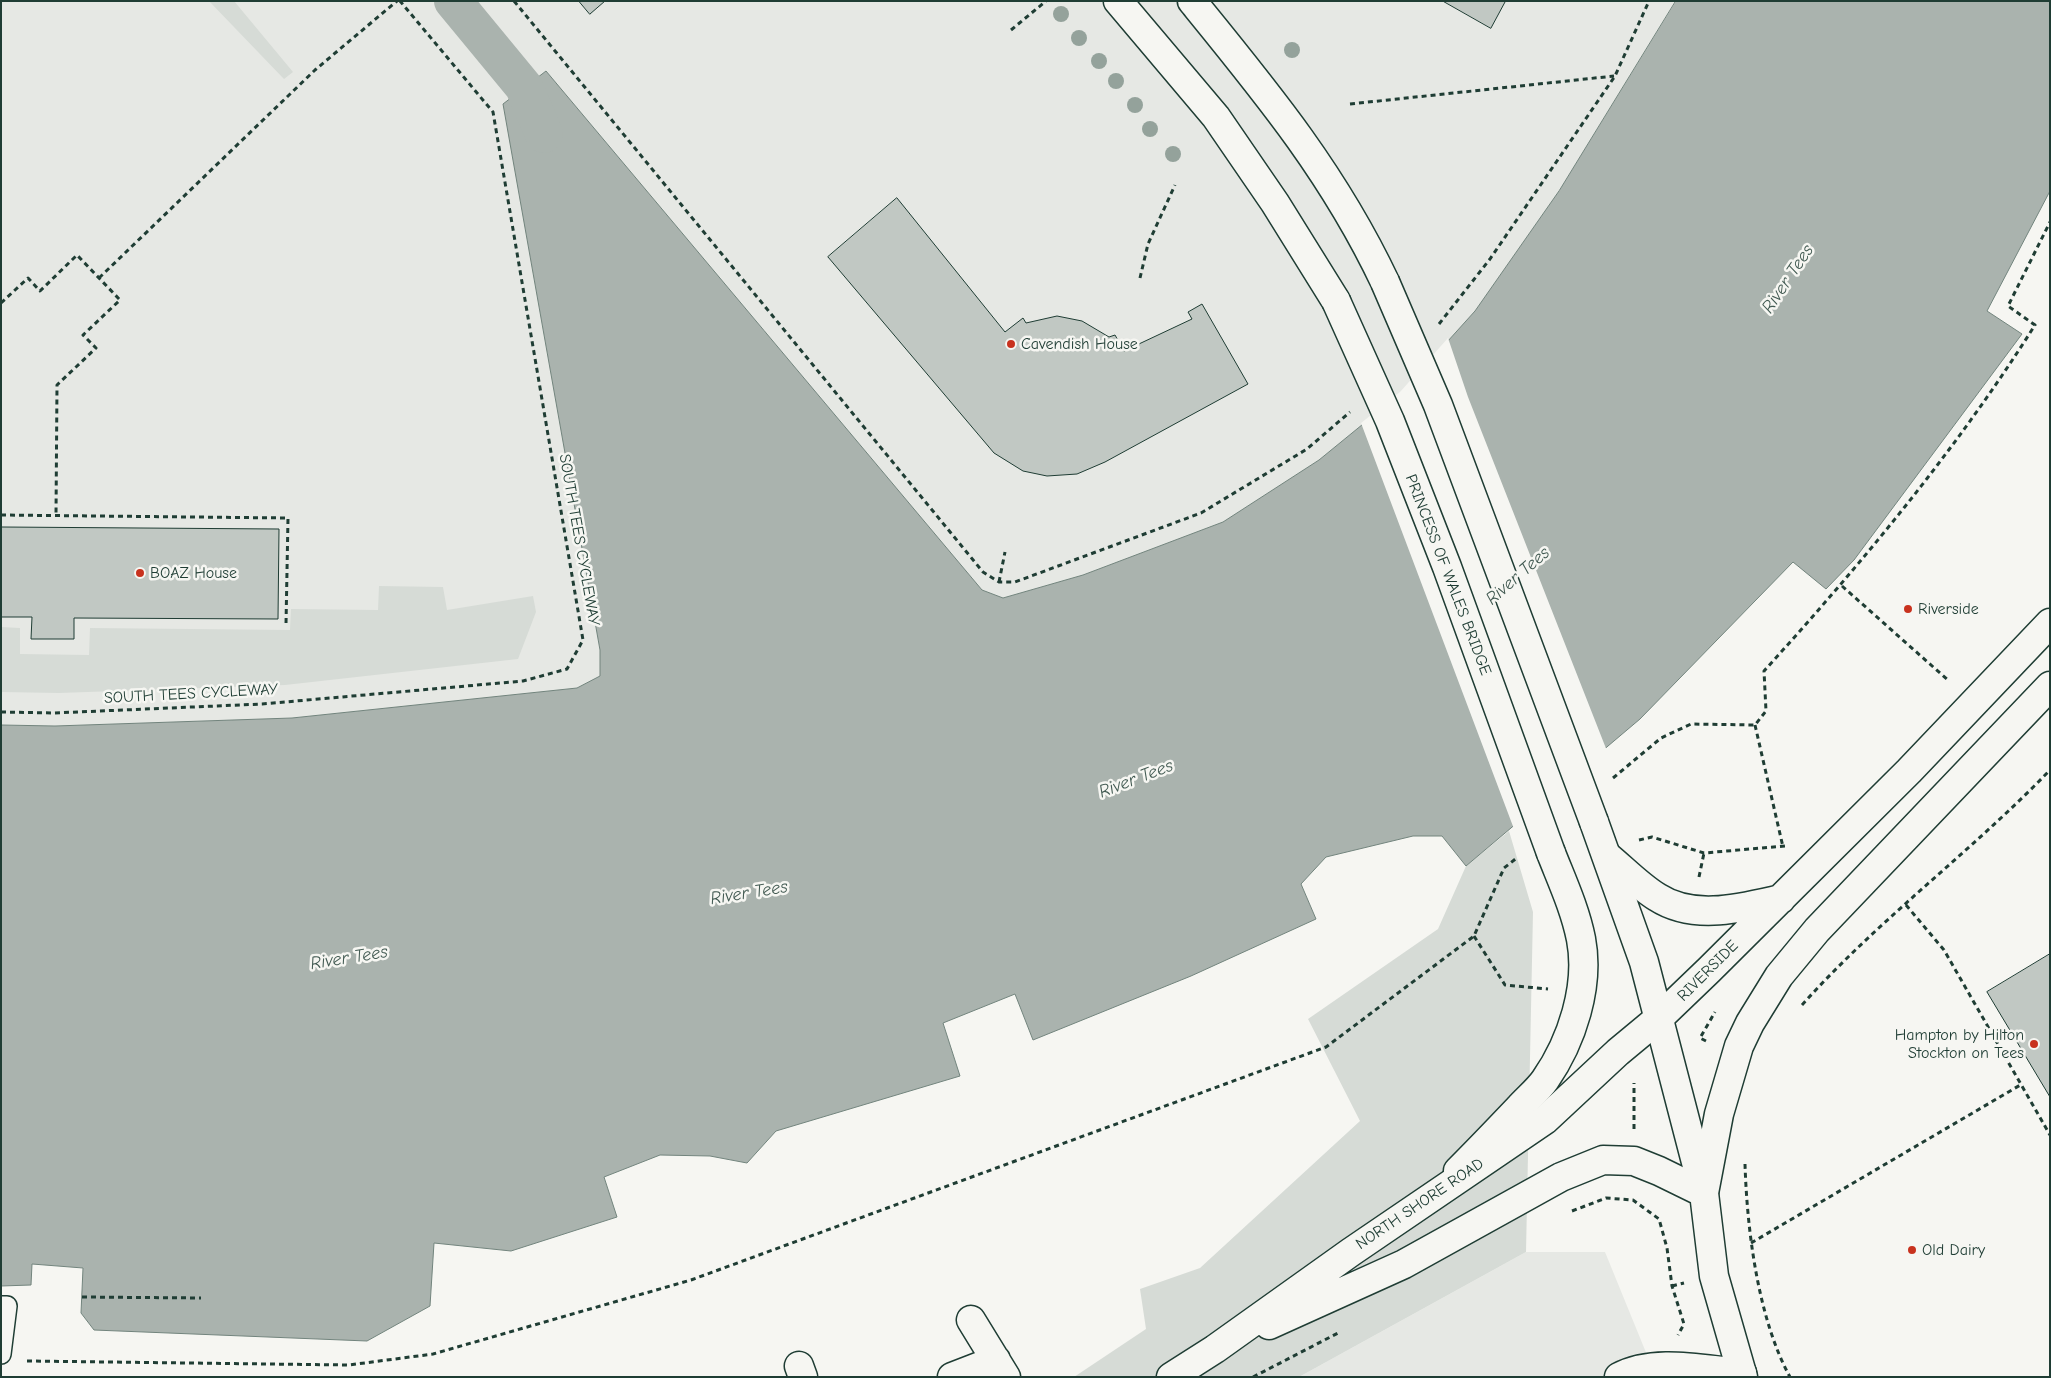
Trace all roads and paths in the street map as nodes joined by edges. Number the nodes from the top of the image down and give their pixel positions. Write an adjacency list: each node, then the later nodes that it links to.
1 (399, 1): 12 (path); 26 (path, SOUTH TEES CYCLEWAY)
2 (514, 1): 20 (path)
3 (1046, 1): 7 (path)
4 (1118, 1): 44 (street, PRINCESS OF WALES BRIDGE, bridge)
5 (1192, 1): 33 (street, bridge)
6 (1649, 1): 8 (path)
7 (1011, 30)
8 (1615, 76): 9 (path); 15 (path)
9 (1350, 104)
10 (1175, 186): 13 (path)
11 (2050, 222): 21 (path)
12 (99, 278): 14 (path); 18 (path)
13 (1140, 278)
14 (1, 303)
15 (1436, 328)
16 (1352, 410): 20 (path)
17 (1, 515): 18 (path)
18 (56, 515): 23 (path)
19 (1005, 552): 20 (path)
20 (999, 582)
21 (1842, 586): 24 (path); 28 (path)
22 (2050, 623): 34 (street, RIVERSIDE)
23 (286, 624)
24 (1955, 686)
25 (2050, 686): 45 (street)
26 (1, 712)
27 (1736, 724): 28 (path)
28 (1755, 725): 31 (path)
29 (2050, 770): 35 (path)
30 (1792, 844): 31 (path)
31 (1783, 847): 32 (path)
32 (1637, 848)
33 (1607, 856): 34 (street); 38 (street)
34 (1780, 899): 38 (street, RIVERSIDE)
35 (1906, 905): 37 (path); 40 (path)
36 (1474, 936): 56 (path)
37 (1799, 1008)
38 (1660, 1018): 39 (street, NORTH SHORE ROAD); 45 (street)
39 (1618, 1052): 42 (path); 44 (street, NORTH SHORE ROAD)
40 (2022, 1084): 41 (path); 48 (path)
41 (2050, 1135)
42 (1634, 1161): 45 (street); 46 (path); 54 (street)
43 (1745, 1161): 48 (path)
44 (1442, 1189): 54 (street, NORTH SHORE ROAD)
45 (1704, 1194): 59 (street)
46 (1633, 1200): 47 (path); 57 (path)
47 (1564, 1216)
48 (1751, 1243): 64 (path)
49 (82, 1297): 50 (path)
50 (201, 1298)
51 (1, 1306): 55 (lane)
52 (971, 1320): 58 (street)
53 (1342, 1331): 62 (path)
54 (1215, 1349): 61 (street, NORTH SHORE ROAD)
55 (1, 1354)
56 (21, 1361)
57 (1673, 1367): 59 (street); 63 (street)
58 (1001, 1368): 60 (street)
59 (1742, 1376)
60 (952, 1377)
61 (1171, 1377)
62 (1253, 1377)
63 (1619, 1377)
64 (1790, 1377)

